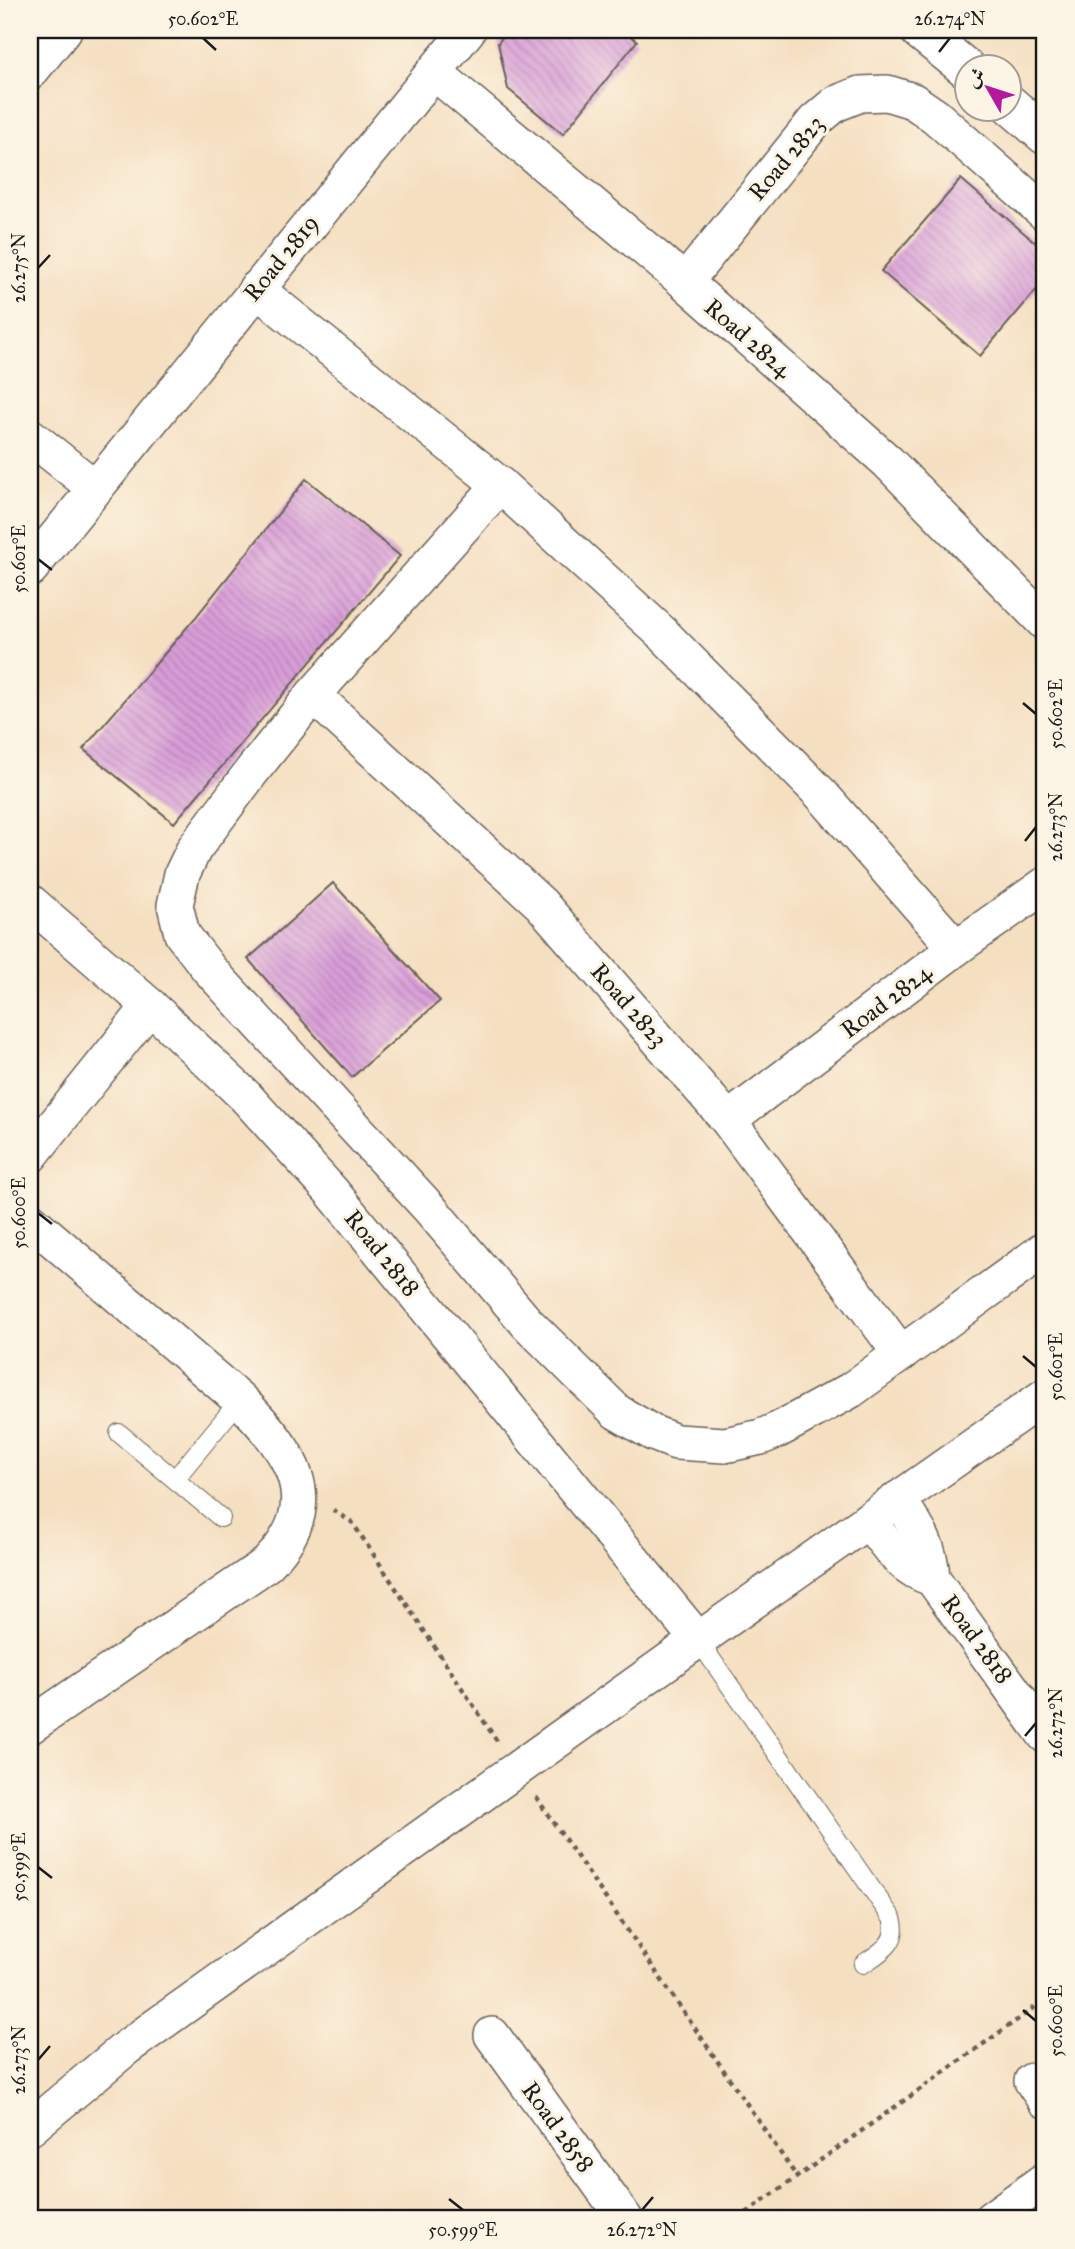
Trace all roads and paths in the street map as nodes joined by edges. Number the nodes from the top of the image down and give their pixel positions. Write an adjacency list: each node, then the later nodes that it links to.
1 (64, 30): 5 (street)
2 (468, 30): 6 (street, Road 2819)
3 (919, 30): 4 (street)
4 (953, 58)
5 (30, 72)
6 (434, 72): 10 (street, Road 2824); 11 (street, Road 2819)
7 (1023, 116): 8 (street)
8 (1045, 135)
9 (1045, 214): 10 (street, Road 2823)
10 (684, 282): 16 (street, Road 2824)
11 (256, 289): 13 (street); 14 (street, Road 2819)
12 (30, 436): 14 (street)
13 (500, 485): 17 (street); 20 (street)
14 (95, 488): 15 (street, Road 2819)
15 (30, 569)
16 (1045, 624)
17 (313, 695): 22 (street, Road 2823); 26 (street)
18 (1045, 885): 20 (street, Road 2824)
19 (30, 902): 21 (street, Road 2818)
20 (956, 948): 22 (street, Road 2824)
21 (150, 1006): 23 (street); 36 (street, Road 2818)
22 (728, 1119): 26 (street, Road 2823)
23 (30, 1156)
24 (30, 1220): 28 (street)
25 (1045, 1249): 26 (street)
26 (901, 1354)
27 (1045, 1396): 32 (street)
28 (240, 1400): 30 (lane); 31 (street)
29 (119, 1433): 30 (lane)
30 (175, 1479): 33 (lane)
31 (299, 1488): 37 (street); 39 (path)
32 (898, 1499): 34 (street); 35 (street, Road 2818)
33 (222, 1518)
34 (868, 1520): 35 (street, Road 2818); 36 (street)
35 (933, 1578): 38 (street, Road 2818)
36 (698, 1640): 39 (street); 40 (lane)
37 (30, 1726)
38 (1045, 1735)
39 (517, 1769): 43 (street); 44 (path)
40 (863, 1964)
41 (1045, 2000): 44 (path)
42 (492, 2035): 46 (street, Road 2858)
43 (30, 2128)
44 (797, 2177): 47 (path)
45 (1045, 2180): 48 (street)
46 (625, 2219)
47 (738, 2219)
48 (991, 2219)

